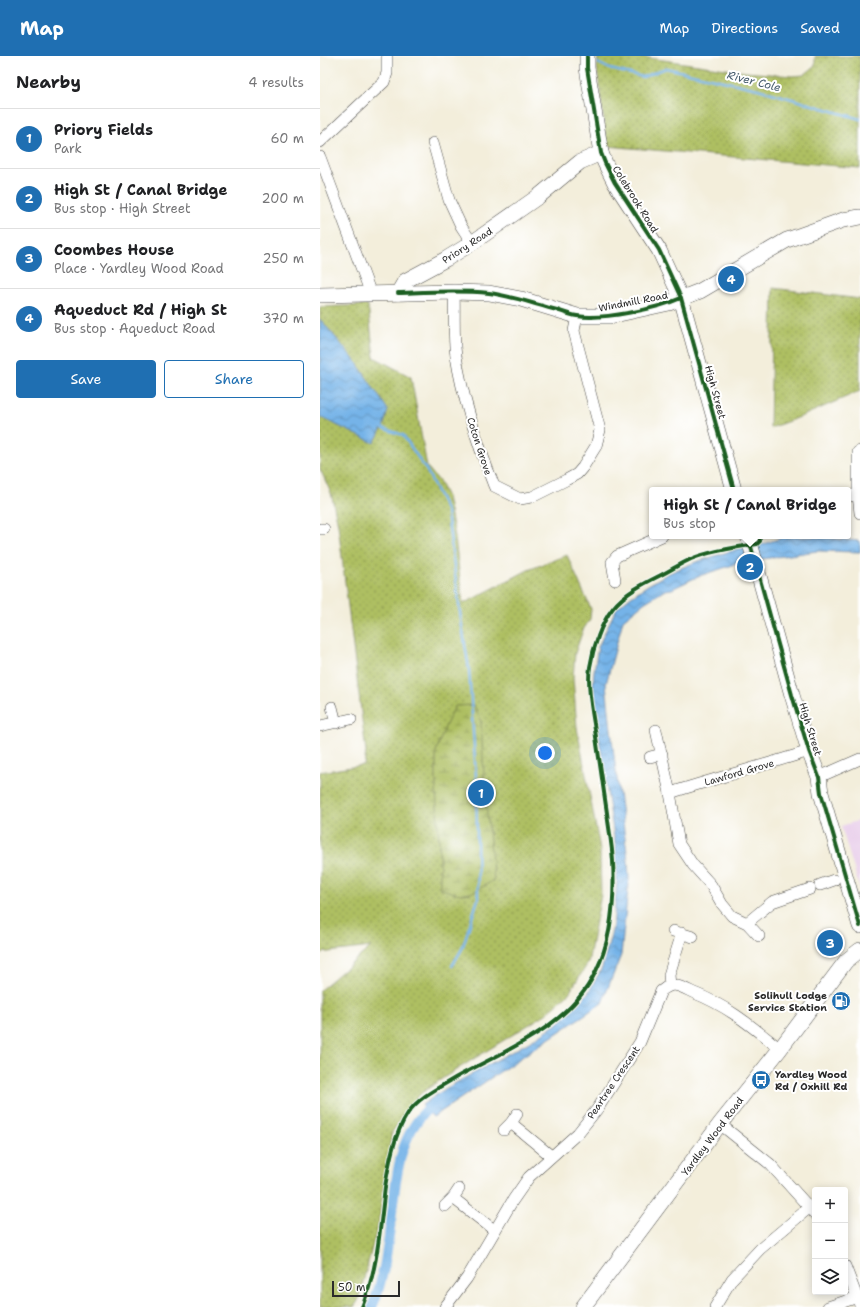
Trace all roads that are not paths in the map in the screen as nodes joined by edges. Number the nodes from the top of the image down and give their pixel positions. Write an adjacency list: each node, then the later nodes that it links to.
1 (387, 56): 3 (street)
2 (587, 56): 5 (street, Colebrook Road)
3 (320, 142)
4 (433, 143): 8 (street)
5 (601, 153): 8 (street, Priory Road); 13 (street, Colebrook Road)
6 (320, 157): 11 (street)
7 (860, 217): 13 (street, Windmill Road)
8 (472, 243): 10 (street, Priory Road)
9 (454, 292): 10 (street, Windmill Road); 14 (street, Windmill Road); 14 (street, Coton Grove)
10 (398, 293): 11 (street)
11 (371, 294): 12 (street)
12 (320, 295)
13 (681, 298): 14 (street, Windmill Road); 16 (street, High Street)
14 (577, 316)
15 (860, 451): 17 (street)
16 (733, 487)
17 (853, 496): 18 (street)
18 (860, 513)
19 (655, 539): 21 (street)
20 (749, 539): 27 (street, High Street)
21 (615, 580)
22 (332, 706): 24 (street)
23 (351, 719): 24 (street)
24 (336, 723): 25 (street)
25 (320, 726)
26 (656, 730): 28 (street)
27 (809, 751): 31 (street, High Street); 32 (street, Lawford Grove)
28 (662, 754): 29 (street); 32 (street)
29 (650, 757)
30 (860, 759): 31 (street)
31 (818, 777): 35 (street, High Street)
32 (670, 793): 34 (street)
33 (834, 880): 34 (street)
34 (747, 923): 36 (street)
35 (860, 926)
36 (759, 936)
37 (693, 937): 39 (street)
38 (860, 950): 40 (street, Yardley Wood Road)
39 (670, 985): 40 (street); 43 (street, Peartree Crescent)
40 (780, 1049): 42 (street, Yardley Wood Road)
41 (511, 1122): 43 (street)
42 (720, 1124): 45 (street); 51 (street, Yardley Wood Road)
43 (551, 1156): 47 (street, Peartree Crescent)
44 (452, 1198): 47 (street)
45 (812, 1209)
46 (812, 1211): 52 (street)
47 (494, 1230): 50 (street, Peartree Crescent)
48 (848, 1274): 49 (street)
49 (859, 1301): 53 (street)
50 (445, 1307)
51 (583, 1307)
52 (715, 1307)
53 (828, 1307)

